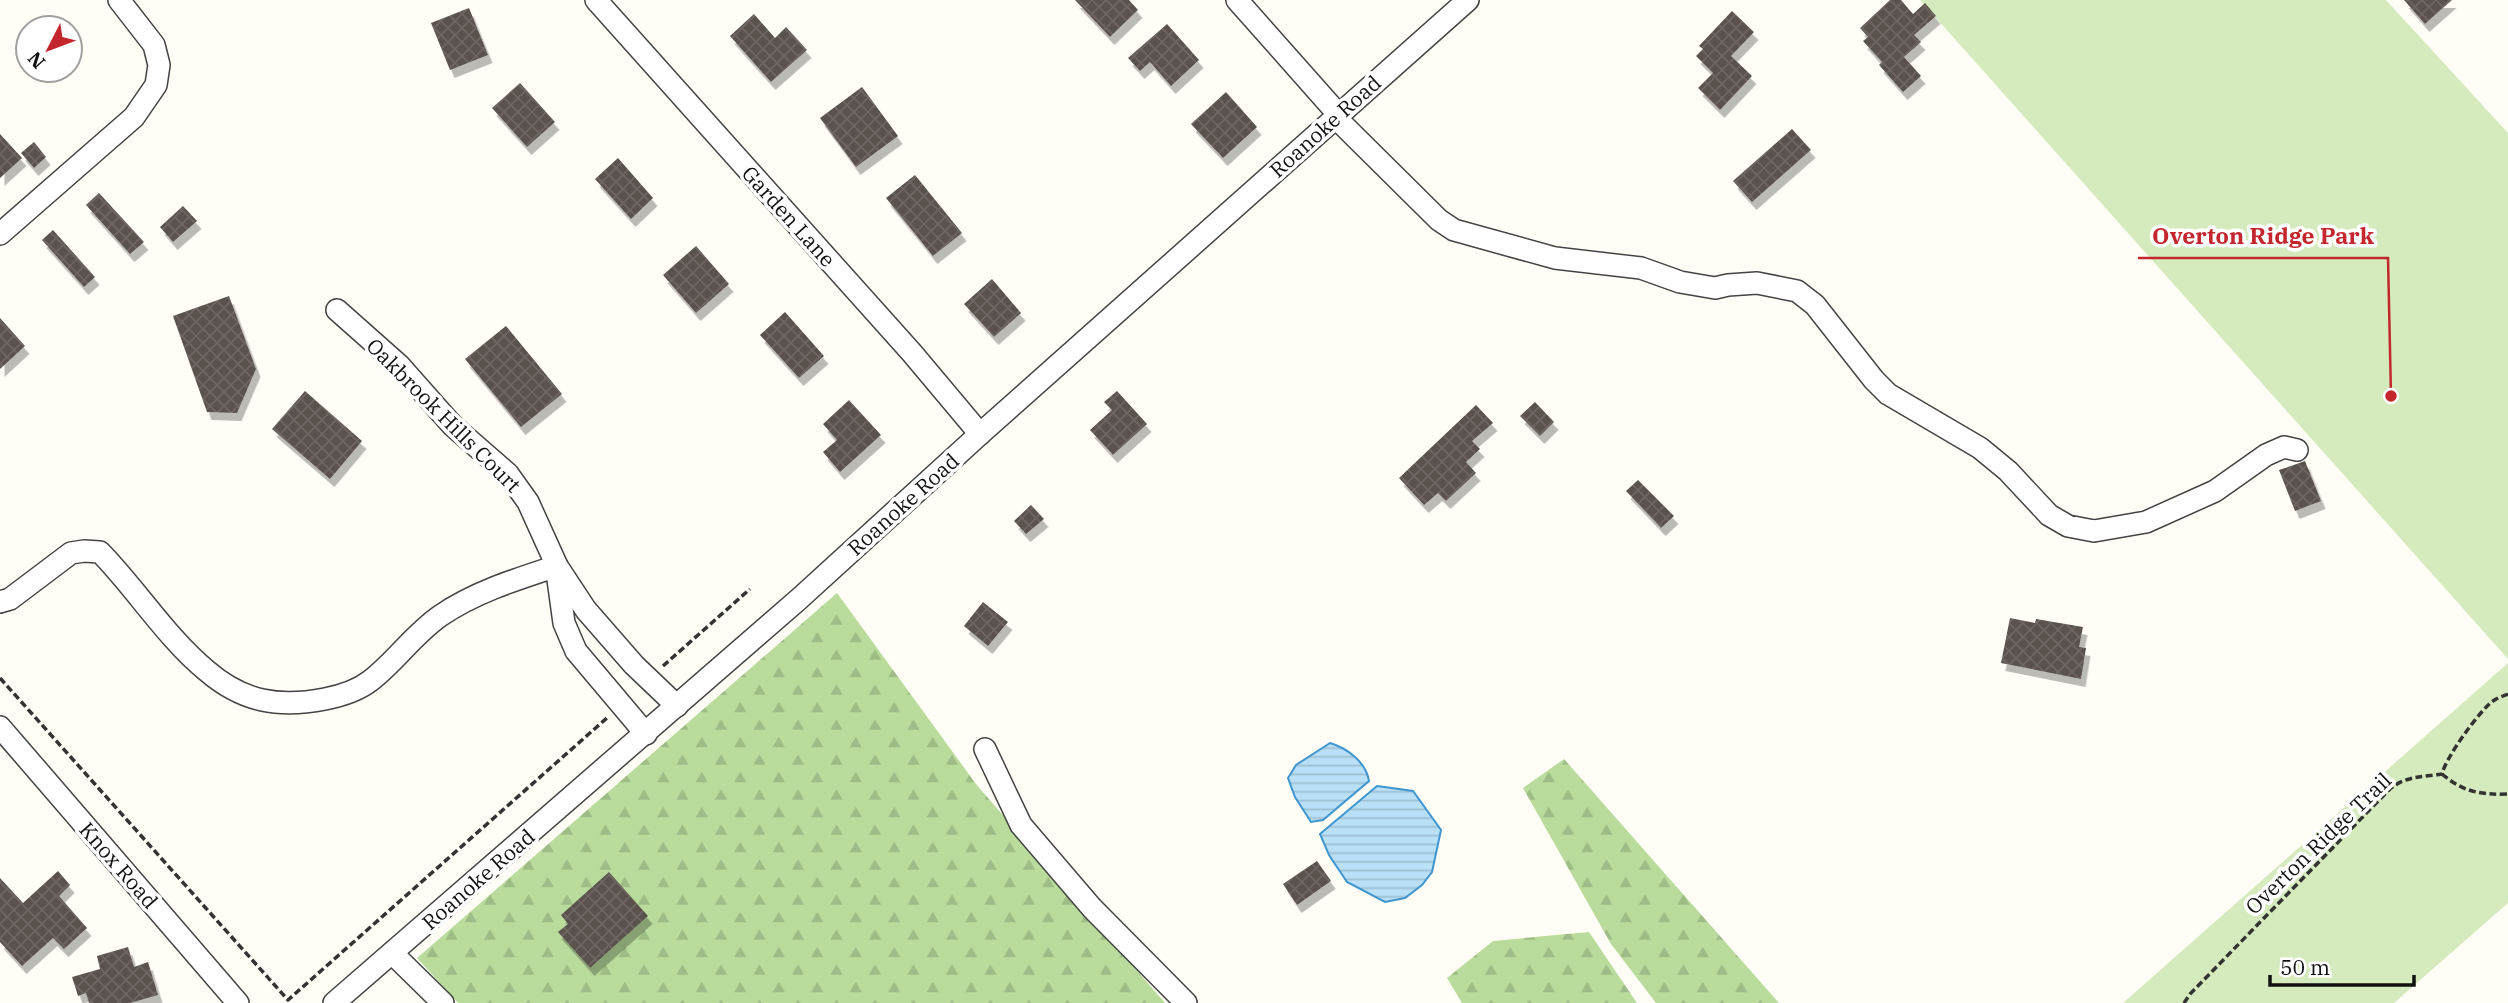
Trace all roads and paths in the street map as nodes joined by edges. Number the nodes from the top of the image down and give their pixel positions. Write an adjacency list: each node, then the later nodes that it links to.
1 (119, 0): 6 (street)
2 (596, 0): 8 (street, Garden Lane)
3 (1237, 0): 5 (street)
4 (1468, 0): 5 (street, Roanoke Road)
5 (1337, 116): 8 (street, Roanoke Road); 9 (street)
6 (0, 234)
7 (337, 310): 10 (street, Oakbrook Hills Court)
8 (980, 434): 16 (street, Roanoke Road)
9 (2297, 450)
10 (557, 566): 12 (street); 16 (street, Oakbrook Hills Court); 19 (street, Oakbrook Hills Court)
11 (750, 589): 13 (path)
12 (0, 602)
13 (661, 668)
14 (0, 678): 17 (path)
15 (2508, 694): 21 (path)
16 (677, 706): 19 (street, Roanoke Road)
17 (610, 715)
18 (0, 727): 24 (street, Knox Road)
19 (646, 734): 23 (street, Roanoke Road)
20 (985, 749): 27 (street)
21 (2442, 774): 22 (path); 28 (path, Overton Ridge Trail)
22 (2508, 794)
23 (392, 953): 25 (street, Roanoke Road); 26 (street)
24 (238, 1003)
25 (334, 1003)
26 (443, 1003)
27 (1186, 1003)
28 (2184, 1003)

